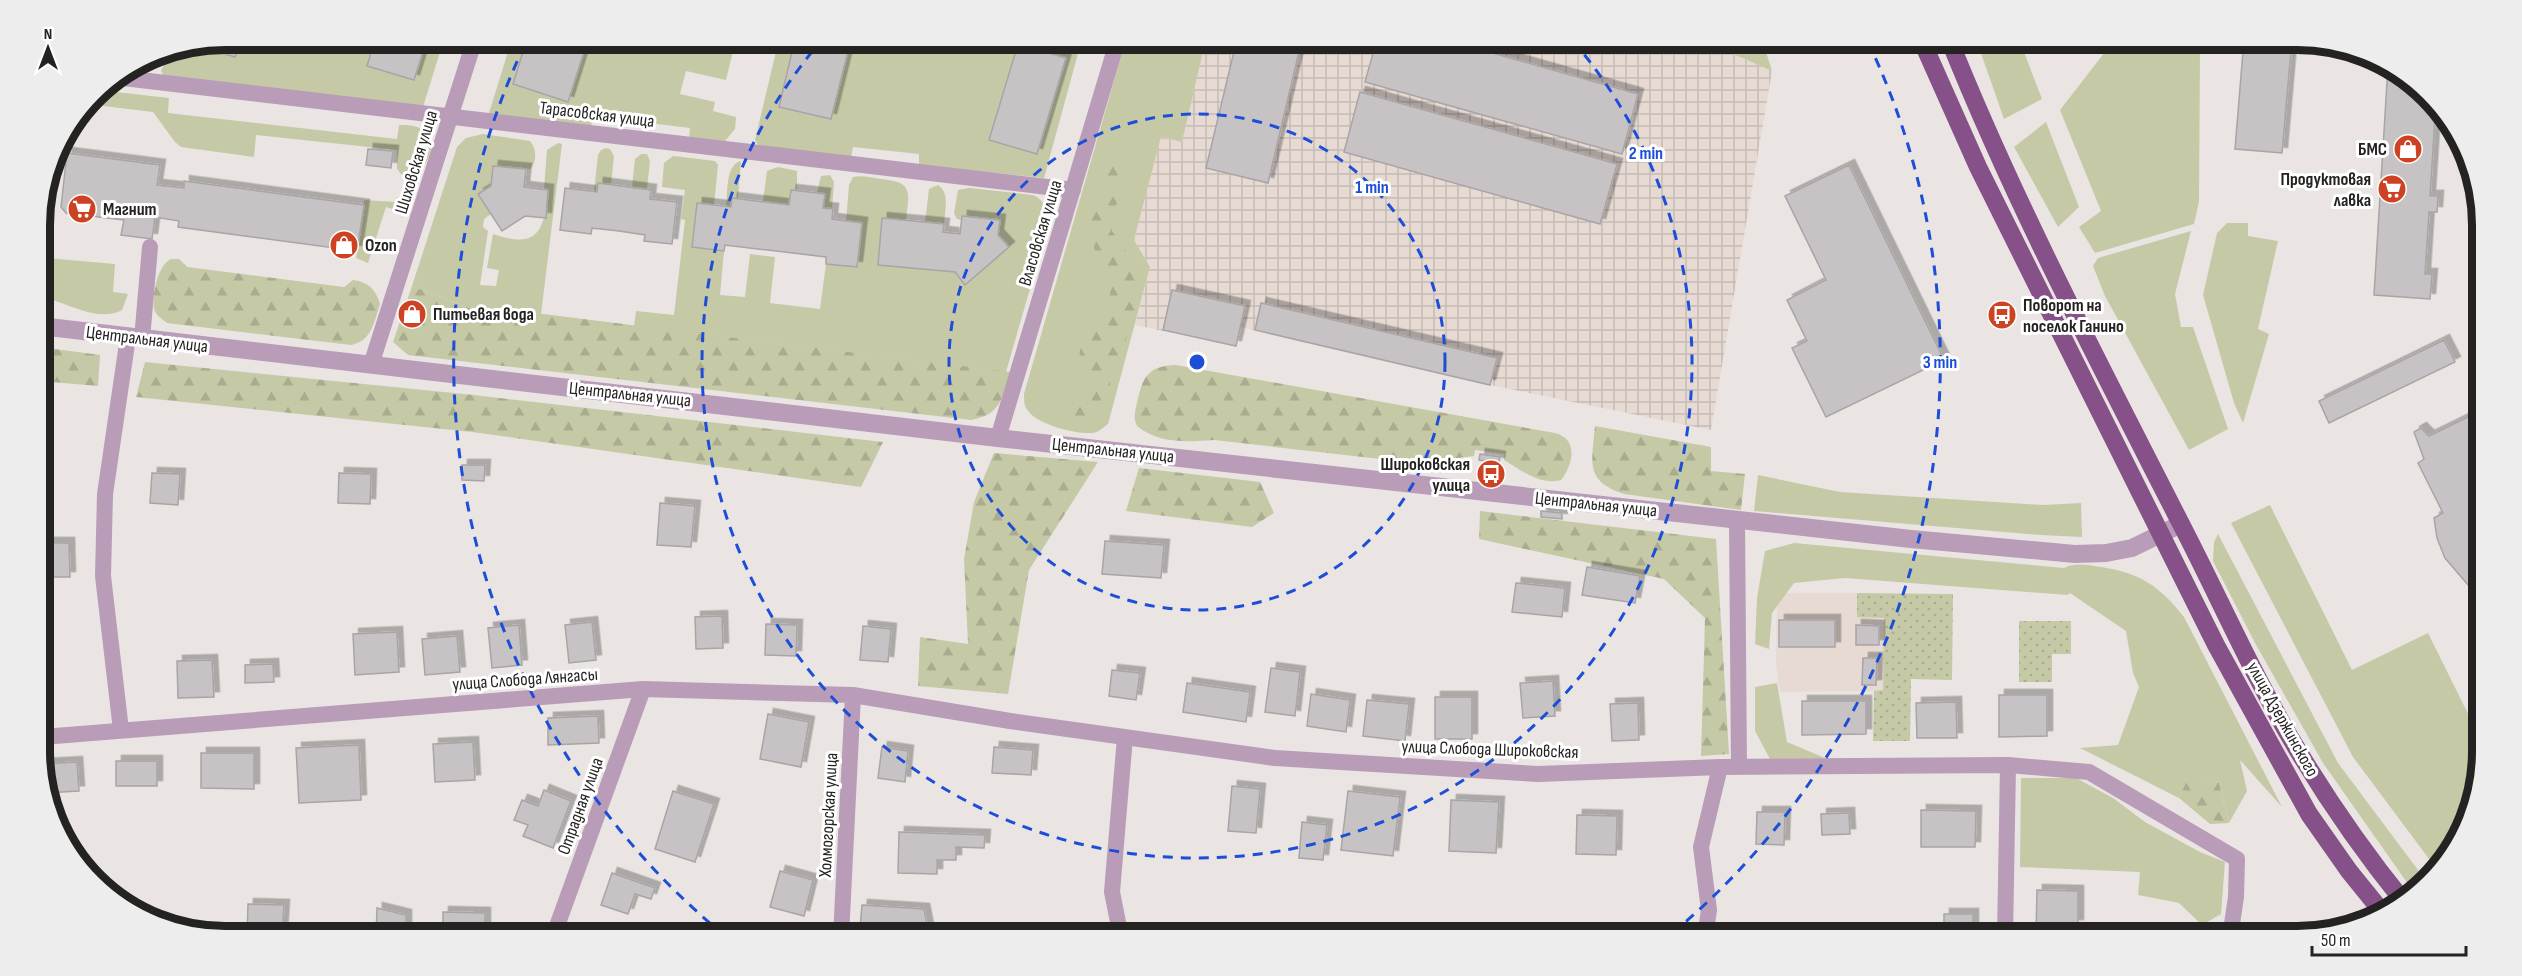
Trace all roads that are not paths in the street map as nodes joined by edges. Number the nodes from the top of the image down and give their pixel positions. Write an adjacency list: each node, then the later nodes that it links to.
1 (472, 49): 6 (street, Шиховская улица)
2 (1115, 49): 7 (street, Власовская улица)
3 (1925, 49): 15 (highway, улица Дзержинского)
4 (1953, 49): 14 (highway, улица Дзержинского)
5 (128, 78): 6 (street, Тарасовская улица)
6 (450, 116): 7 (street, Тарасовская улица); 11 (street, Шиховская улица)
7 (1073, 190): 12 (street, Власовская улица)
8 (150, 247): 10 (street)
9 (50, 327): 10 (street, Центральная улица)
10 (135, 338): 11 (street, Центральная улица); 19 (street)
11 (371, 365): 12 (street, Центральная улица)
12 (998, 438): 13 (street, Центральная улица)
13 (1737, 520): 15 (street, Центральная улица); 24 (street)
14 (2181, 524): 15 (street, Центральная улица); 25 (highway, улица Дзержинского)
15 (2161, 535): 26 (highway, улица Дзержинского)
16 (643, 689): 17 (street, улица Слобода Лянгасы); 19 (street, улица Слобода Лянгасы); 27 (street, Отрадная улица)
17 (853, 695): 18 (street, улица Слобода Лянгасы); 28 (street, Холмогорская улица)
18 (1010, 721): 21 (street, улица Слобода Широковская)
19 (122, 730): 20 (street, улица Слобода Лянгасы)
20 (50, 736)
21 (1125, 737): 23 (street, улица Слобода Широковская); 29 (street)
22 (2008, 765): 24 (street, улица Слобода Широковская); 31 (street); 32 (street, улица Слобода Широковская)
23 (1720, 767): 24 (street, улица Слобода Широковская); 30 (street)
24 (1740, 767)
25 (2398, 895)
26 (2378, 906)
27 (557, 926)
28 (842, 926)
29 (1119, 926)
30 (1707, 926)
31 (2005, 926)
32 (2232, 926)

